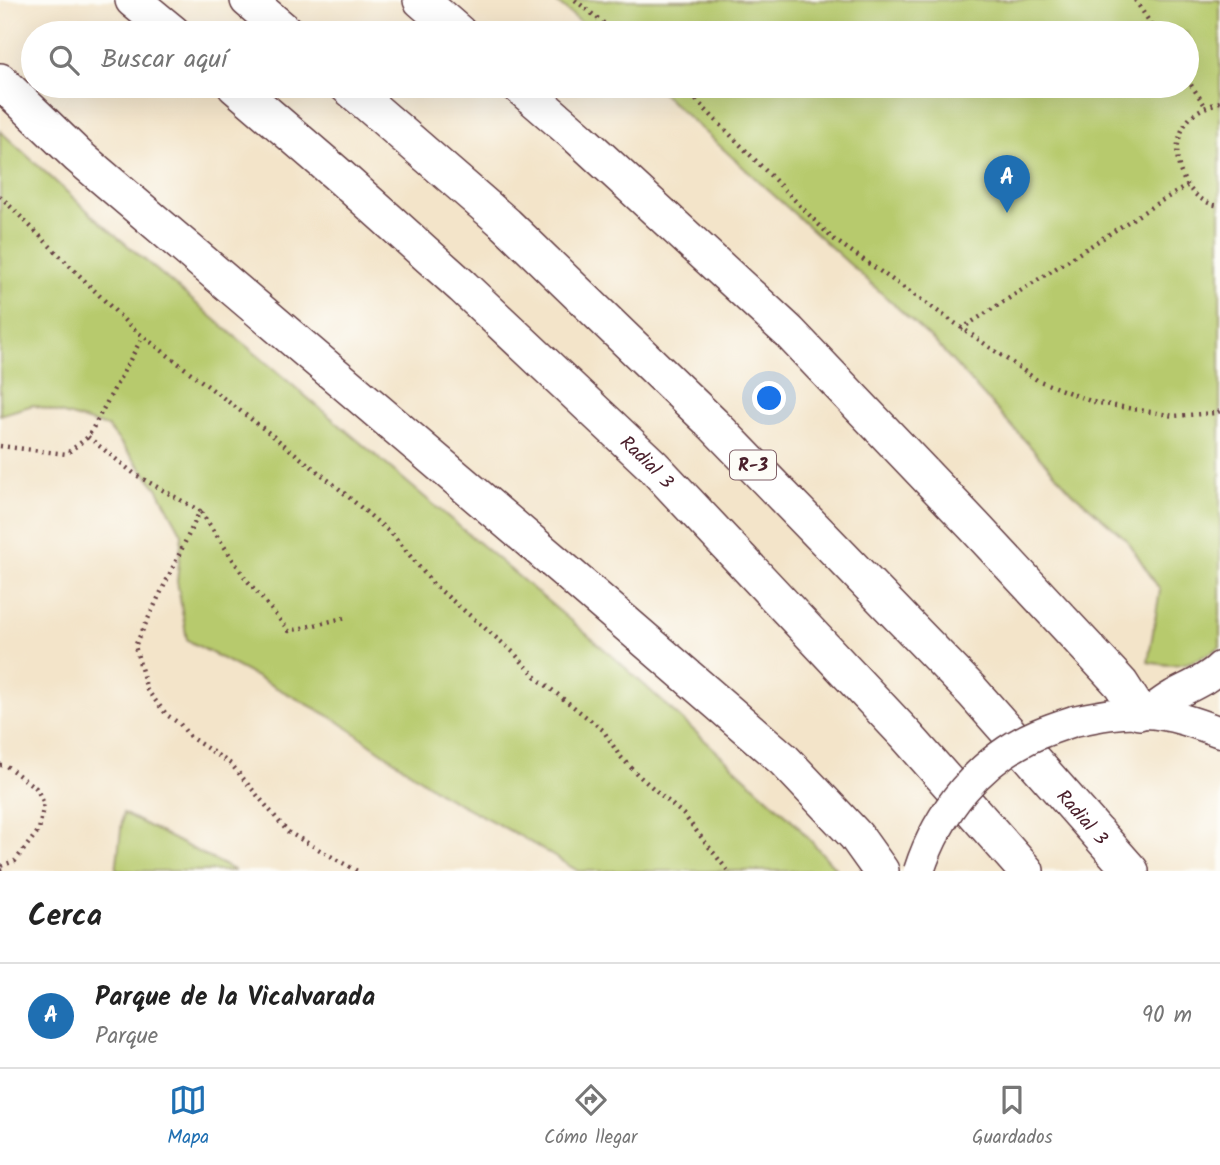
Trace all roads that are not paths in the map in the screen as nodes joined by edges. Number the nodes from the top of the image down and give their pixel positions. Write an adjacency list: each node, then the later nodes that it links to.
1 (133, 0): 4 (highway)
2 (248, 0): 5 (highway)
3 (421, 0): 6 (highway)
4 (158, 21)
5 (273, 21)
6 (445, 21)
7 (0, 81): 16 (highway)
8 (249, 98): 15 (highway, Radial 3)
9 (361, 98): 12 (highway, Radial 3 / R-3)
10 (533, 98): 13 (highway)
11 (1220, 667): 13 (main road)
12 (972, 691): 20 (highway, Radial 3 / R-3); 21 (highway, R-3)
13 (1144, 712): 14 (main road); 17 (main road, bridge)
14 (1220, 732)
15 (905, 734): 18 (highway); 19 (highway, Radial 3)
16 (881, 871)
17 (919, 871)
18 (1014, 871)
19 (1026, 871)
20 (1131, 871)
21 (1153, 871)

